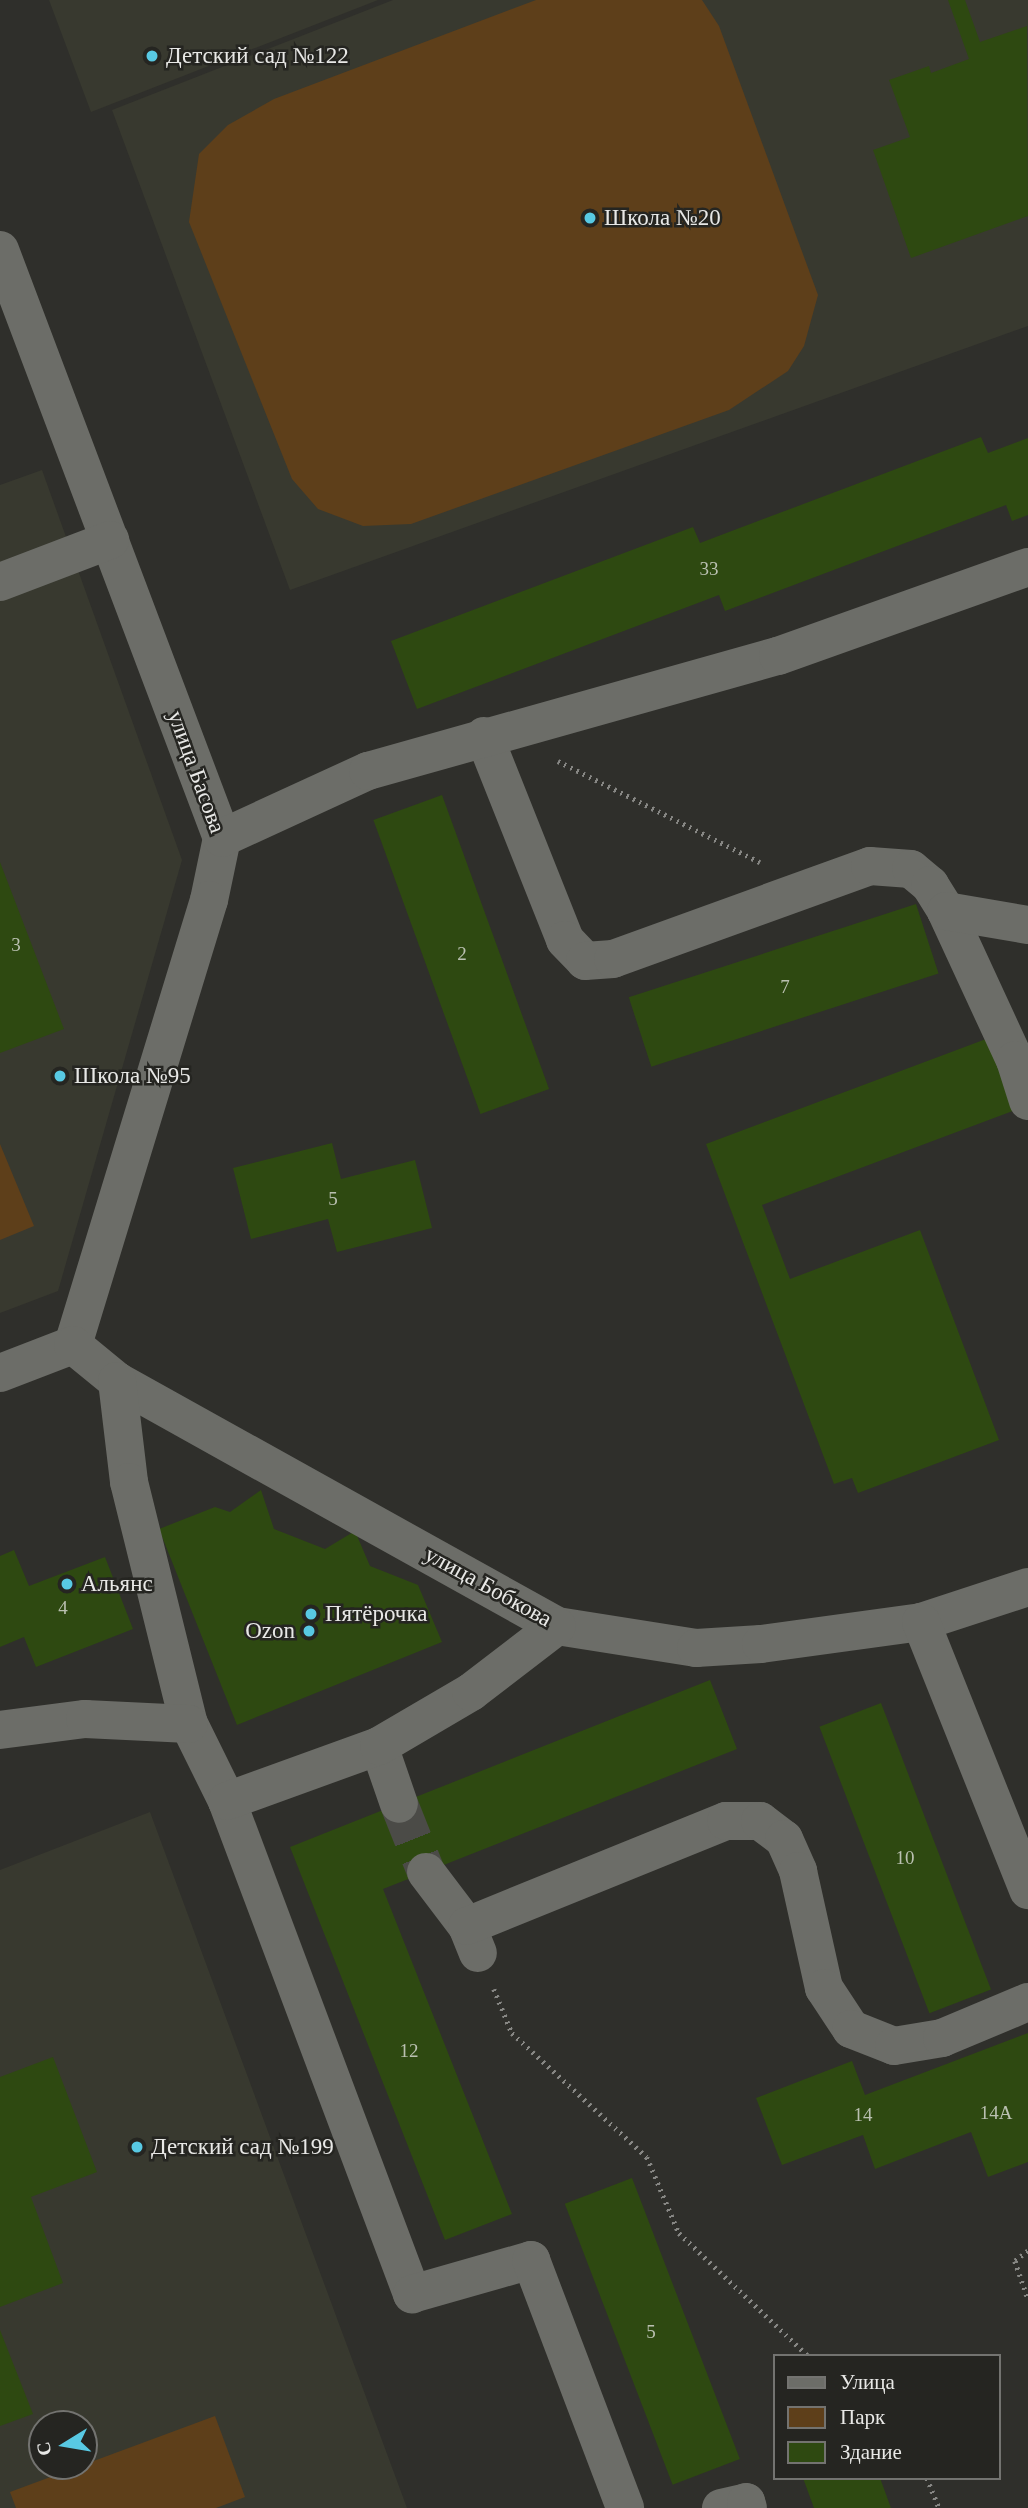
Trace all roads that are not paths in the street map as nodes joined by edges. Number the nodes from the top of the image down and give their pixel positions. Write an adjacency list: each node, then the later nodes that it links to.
1 (0, 250): 2 (street, улица Басова)
2 (110, 540): 4 (street); 6 (street, улица Басова)
3 (1028, 566): 5 (street)
4 (0, 582)
5 (493, 734): 6 (street); 7 (street)
6 (222, 838): 10 (street, улица Басова)
7 (946, 911): 8 (street); 9 (street)
8 (1028, 925)
9 (1028, 1101)
10 (73, 1345): 11 (street); 12 (street, улица Бобкова)
11 (0, 1373)
12 (117, 1381): 15 (street, улица Бобкова); 16 (street)
13 (1028, 1587): 14 (street, улица Бобкова)
14 (920, 1622): 15 (street, улица Бобкова); 22 (street)
15 (557, 1626): 18 (street)
16 (189, 1724): 17 (street); 19 (street)
17 (0, 1730)
18 (379, 1746): 19 (street); 20 (street)
19 (227, 1801): 24 (street)
20 (399, 1804)
21 (426, 1872): 23 (street)
22 (1028, 1890)
23 (1028, 2002)
24 (625, 2508)
25 (721, 2508): 26 (street)
26 (748, 2508)

